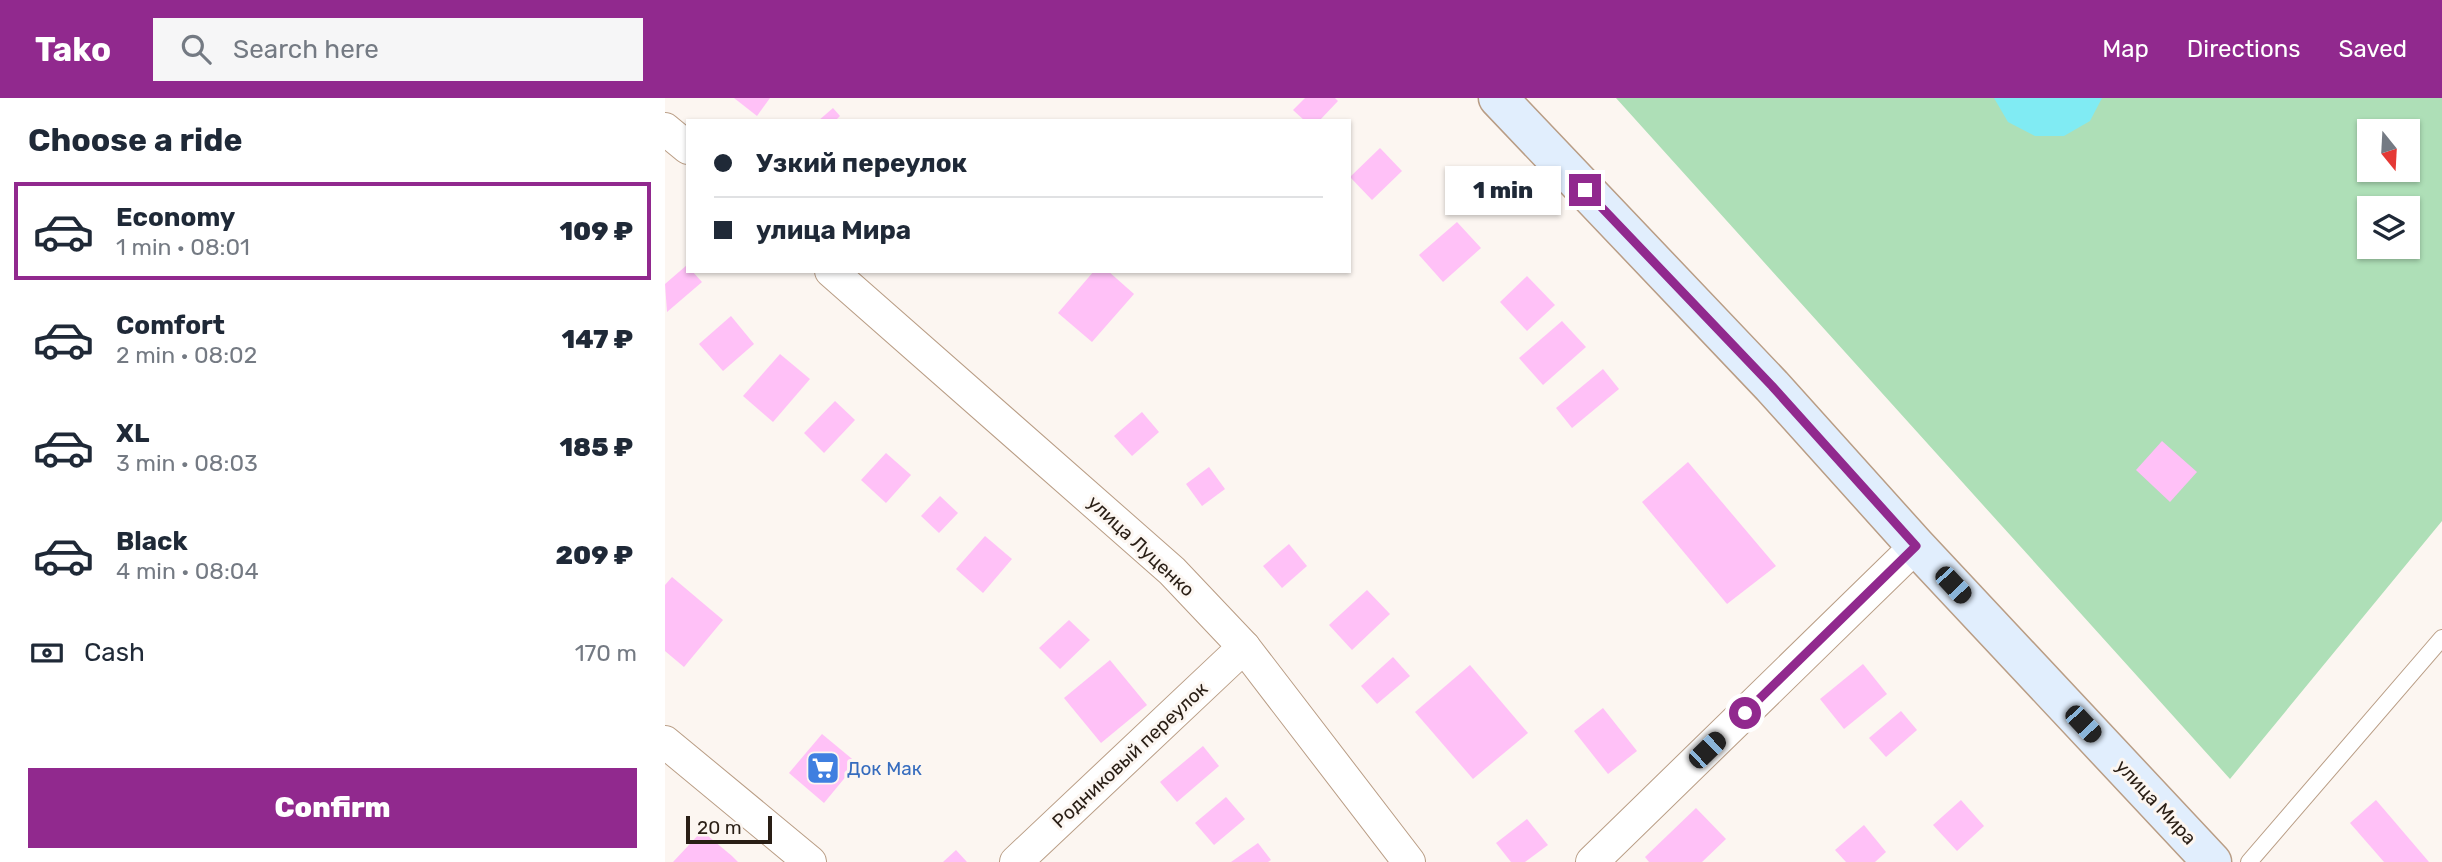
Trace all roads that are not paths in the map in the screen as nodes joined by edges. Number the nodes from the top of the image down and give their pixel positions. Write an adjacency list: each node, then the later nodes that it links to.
1 (1498, 98): 5 (main road, улица Мира)
2 (665, 129): 3 (street)
3 (686, 146)
4 (833, 273): 7 (street, улица Луценко)
5 (1916, 546): 12 (street); 13 (main road, улица Мира)
6 (2442, 638): 14 (lane)
7 (1244, 647): 10 (street, Родниковый переулок); 11 (street, улица Луценко)
8 (665, 742): 9 (street)
9 (810, 862)
10 (1016, 862)
11 (1409, 862)
12 (1592, 862)
13 (2212, 862)
14 (2249, 862)

